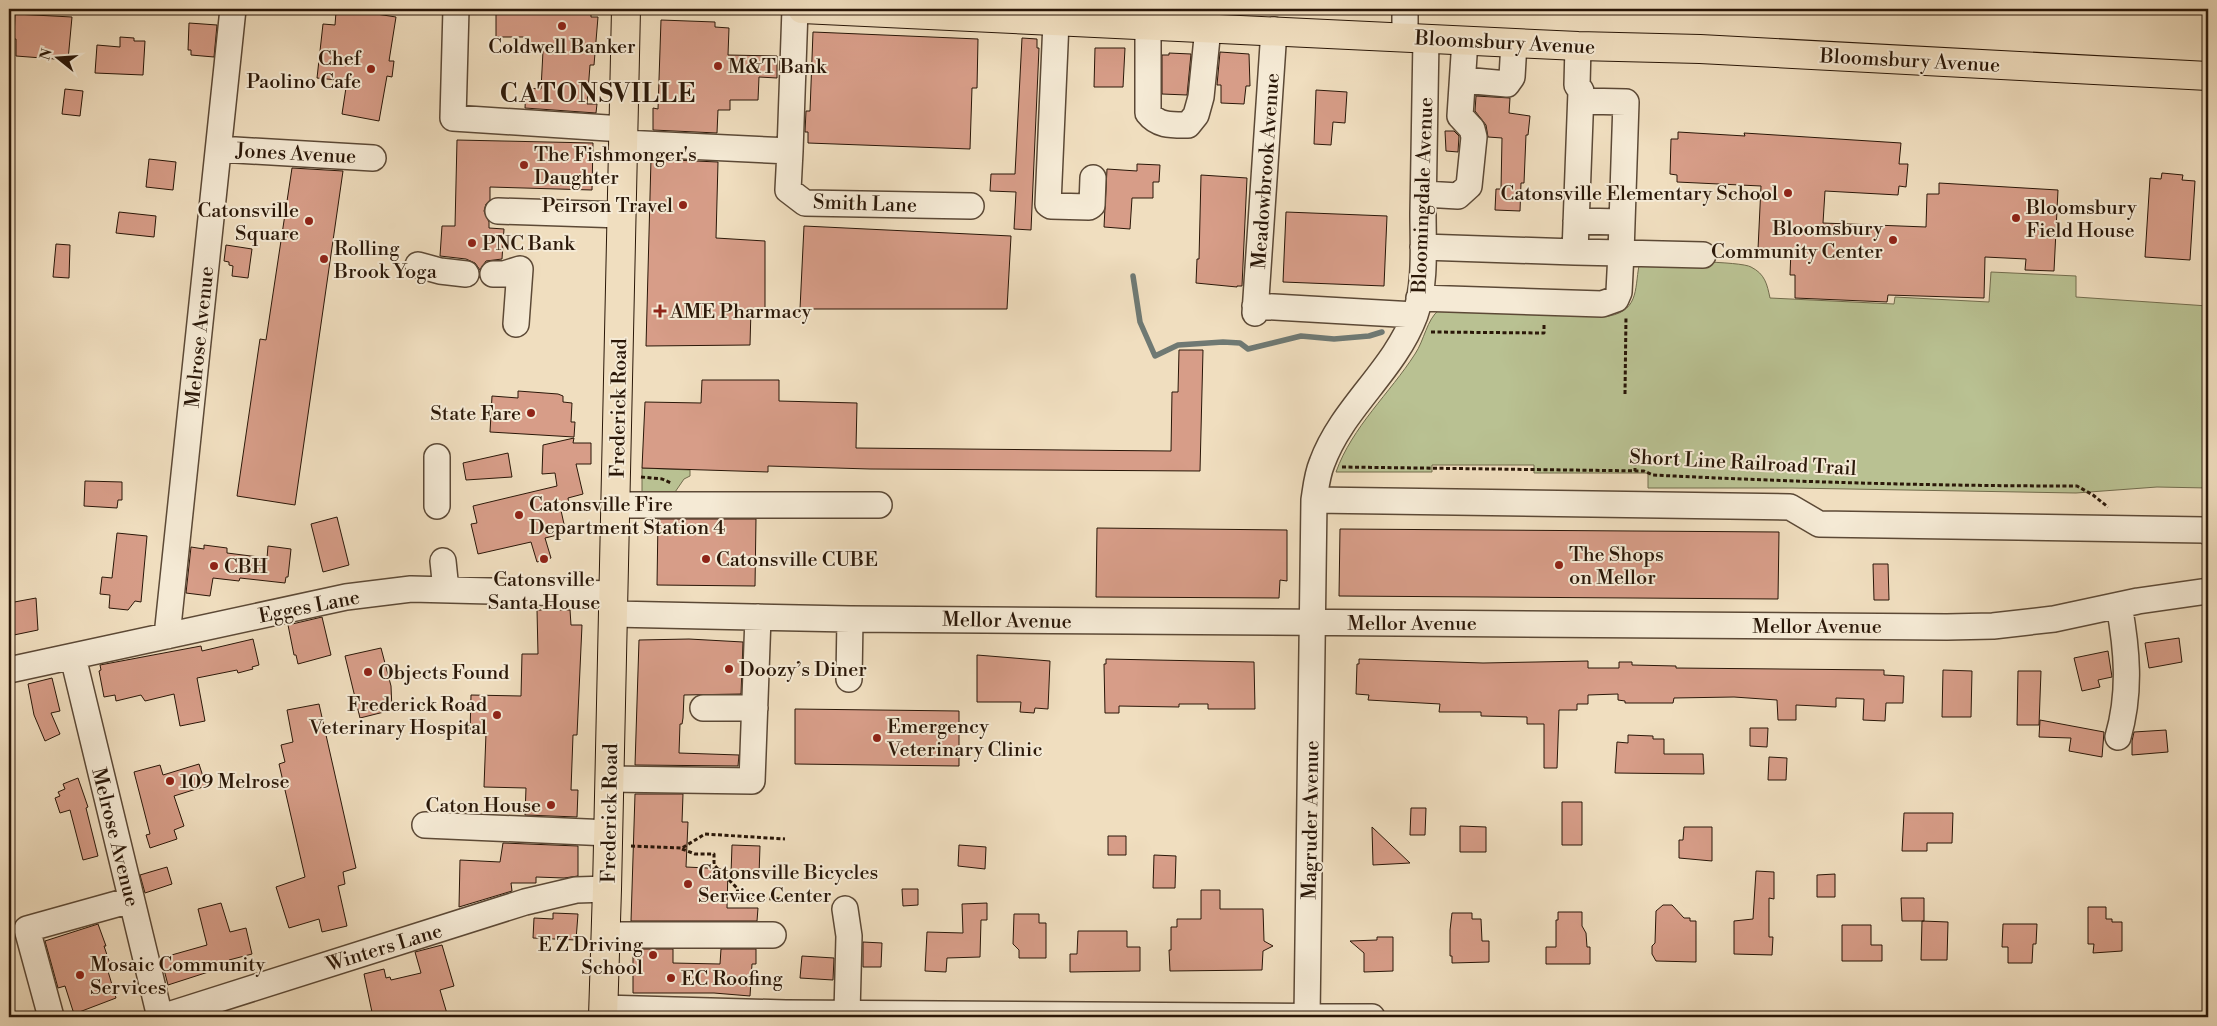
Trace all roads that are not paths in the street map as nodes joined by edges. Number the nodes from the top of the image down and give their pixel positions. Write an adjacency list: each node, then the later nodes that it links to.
1 (233, 9): 21 (street, Melrose Avenue)
2 (456, 9): 20 (street)
3 (626, 9): 20 (main road, Frederick Road)
4 (795, 9): 22 (street)
5 (802, 9): 7 (main road, Bloomsbury Avenue)
6 (1405, 9): 13 (street, Bloomingdale Avenue)
7 (868, 11): 8 (main road, Bloomsbury Avenue)
8 (913, 12): 9 (main road, Bloomsbury Avenue)
9 (1056, 22): 10 (main road, Bloomsbury Avenue); 24 (street)
10 (1148, 26): 11 (main road, Bloomsbury Avenue); 11 (street)
11 (1208, 28): 12 (main road, Bloomsbury Avenue)
12 (1274, 30): 13 (main road, Bloomsbury Avenue); 38 (street, Meadowbrook Avenue)
13 (1416, 38): 14 (main road, Bloomsbury Avenue); 25 (street, Bloomingdale Avenue)
14 (1465, 40): 15 (main road, Bloomsbury Avenue); 18 (street)
15 (1514, 43): 16 (main road, Bloomsbury Avenue); 18 (street)
16 (1584, 46): 17 (main road, Bloomsbury Avenue); 19 (street)
17 (2208, 76)
18 (1462, 80): 25 (street)
19 (1581, 96): 29 (street); 30 (street)
20 (623, 136): 22 (street); 28 (main road, Frederick Road)
21 (219, 149): 23 (street, Jones Avenue); 54 (street, Melrose Avenue)
22 (790, 151): 26 (street, Smith Lane)
23 (373, 158)
24 (1094, 178)
25 (1424, 194): 31 (street, Bloomingdale Avenue)
26 (972, 206)
27 (498, 211): 28 (street)
28 (622, 215): 44 (main road, Frederick Road)
29 (1576, 221): 30 (street); 32 (street)
30 (1622, 222): 33 (street)
31 (1422, 247): 32 (street); 38 (street, Bloomingdale Avenue)
32 (1575, 252): 33 (street)
33 (1621, 253): 34 (street); 38 (street)
34 (1703, 255)
35 (418, 264): 36 (street)
36 (466, 274)
37 (493, 274): 39 (street)
38 (1420, 315): 41 (street, Bloomingdale Avenue)
39 (516, 324)
40 (437, 457): 43 (street)
41 (1314, 500): 45 (street); 53 (street, Bloomingdale Avenue)
42 (879, 505): 44 (street)
43 (437, 506)
44 (616, 506): 49 (main road, Frederick Road)
45 (2208, 532)
46 (443, 560): 47 (street)
47 (446, 590): 49 (street, Egges Lane); 54 (street, Egges Lane)
48 (2208, 591): 50 (street, Mellor Avenue)
49 (614, 604): 51 (street, Mellor Avenue); 61 (main road, Frederick Road)
50 (2119, 605): 53 (street, Mellor Avenue); 60 (street)
51 (758, 617): 52 (street, Mellor Avenue); 59 (street)
52 (850, 619): 53 (street, Mellor Avenue); 57 (street)
53 (1314, 622): 74 (street, Magruder Avenue)
54 (167, 636): 55 (street, Egges Lane)
55 (73, 657): 56 (street, Egges Lane); 65 (street, Melrose Avenue)
56 (9, 670)
57 (849, 679)
58 (703, 708): 59 (street)
59 (755, 708): 61 (street)
60 (2118, 737)
61 (610, 779): 63 (main road, Frederick Road)
62 (425, 825): 63 (street)
63 (620, 840): 64 (main road, Frederick Road)
64 (608, 889): 67 (main road, Frederick Road); 72 (street, Winters Lane)
65 (131, 900): 72 (street, Melrose Avenue); 73 (street)
66 (845, 908): 70 (street)
67 (606, 935): 68 (street); 69 (main road, Frederick Road)
68 (774, 935)
69 (603, 1012): 71 (street)
70 (847, 1013): 71 (street); 74 (street)
71 (786, 1015)
72 (172, 1016)
73 (51, 1017)
74 (1307, 1017): 75 (street)
75 (1372, 1017)

